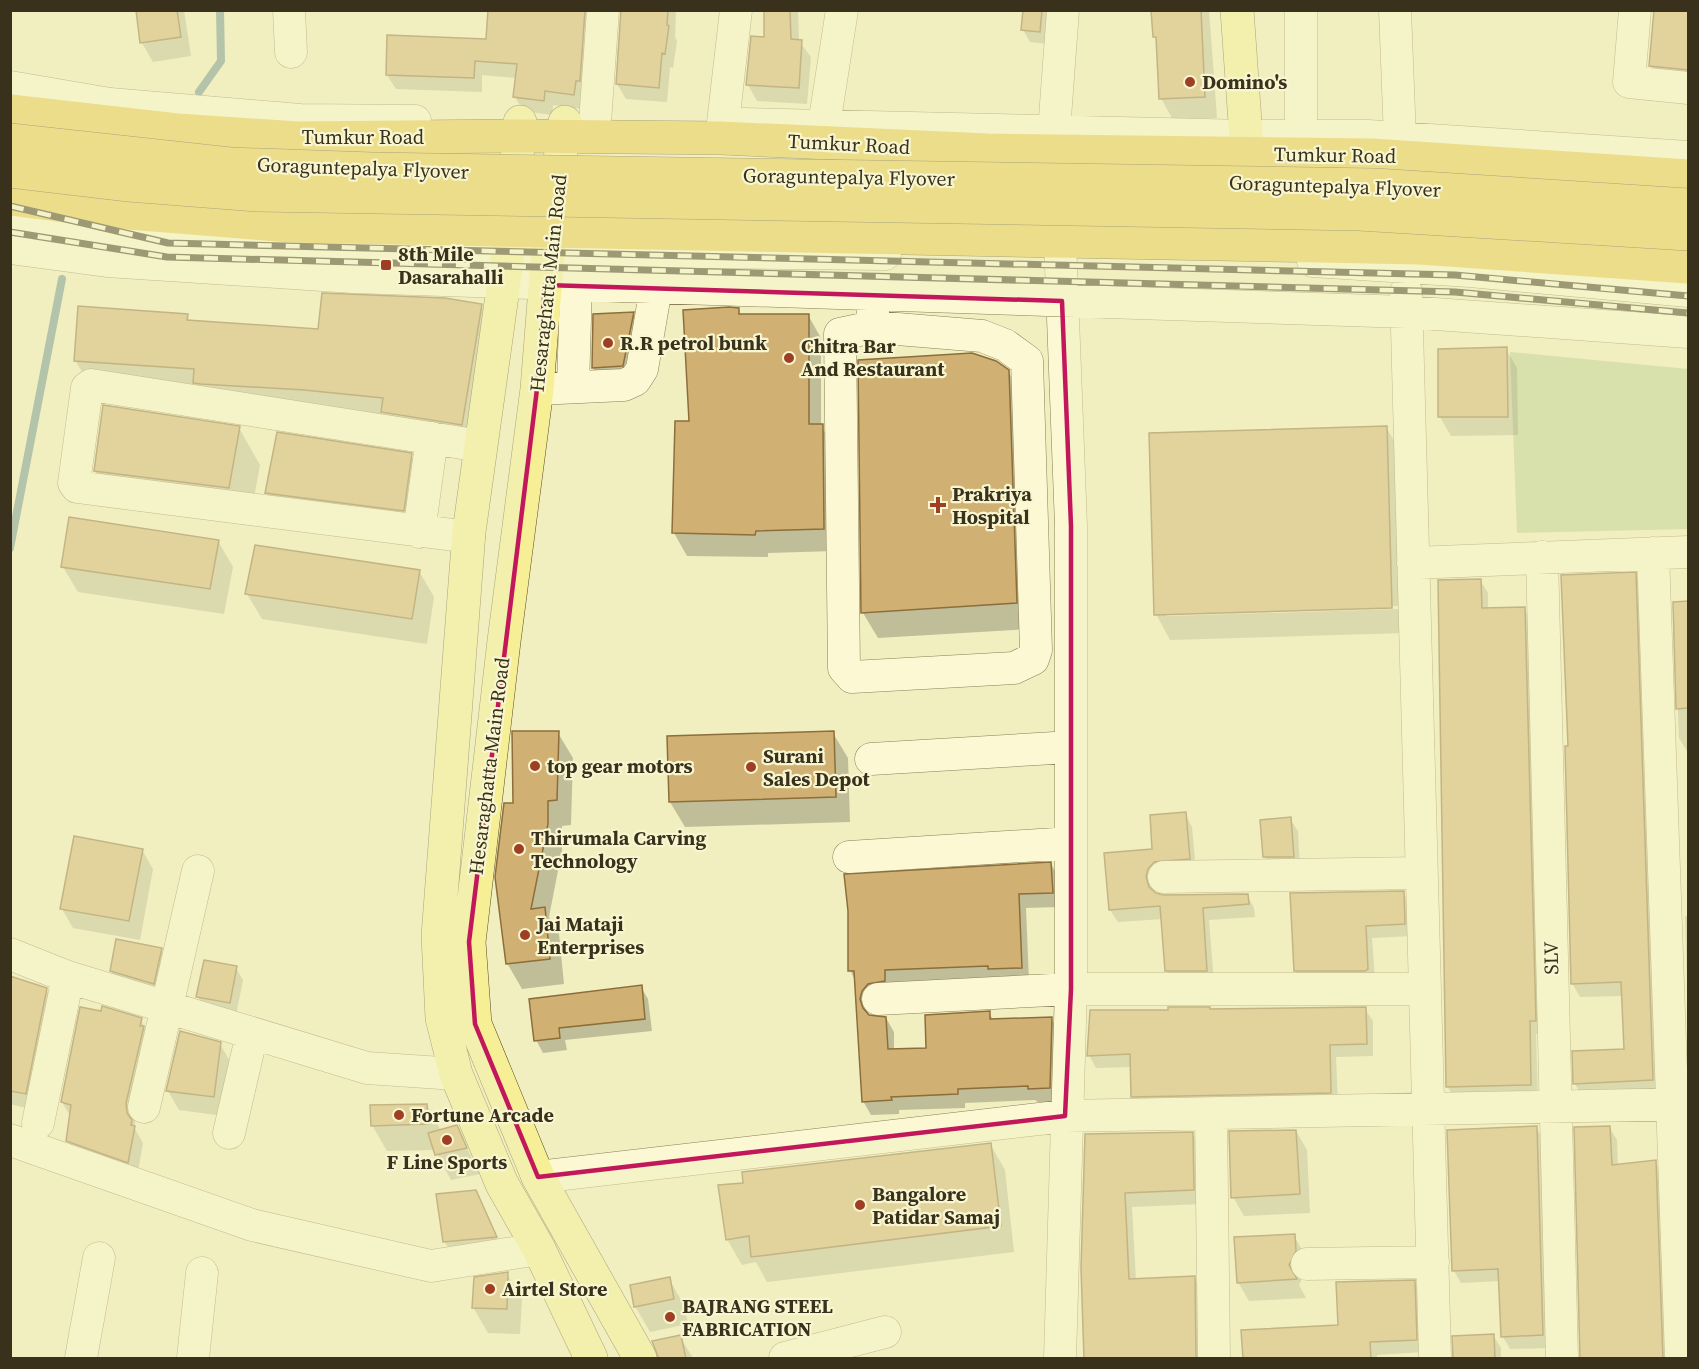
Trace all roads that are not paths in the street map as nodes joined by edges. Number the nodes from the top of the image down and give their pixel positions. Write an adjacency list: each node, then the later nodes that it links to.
1 (289, 10): 10 (street)
2 (603, 10): 16 (street)
3 (736, 10): 14 (street)
4 (842, 10): 15 (street)
5 (1063, 10): 18 (street)
6 (1237, 10): 19 (main road)
7 (1301, 10): 20 (street)
8 (1395, 10): 21 (street)
9 (1635, 10): 12 (street)
10 (291, 52)
11 (10, 87): 17 (street)
12 (1689, 88)
13 (10, 111): 17 (highway, Tumkur Road)
14 (723, 123): 15 (street); 16 (street)
15 (824, 125): 18 (street)
16 (574, 127): 17 (highway, Tumkur Road); 24 (highway, Tumkur Road); 32 (main road, Hesaraghatta Main Road)
17 (520, 129): 31 (main road, Hesaraghatta Main Road)
18 (1054, 131): 19 (street)
19 (1246, 136): 20 (street)
20 (1301, 136): 21 (street)
21 (1400, 138): 24 (street)
22 (10, 140): 28 (highway, Goraguntepalya Flyover, bridge)
23 (1689, 157): 24 (street)
24 (1637, 162): 26 (highway, Tumkur Road)
25 (10, 171): 30 (highway, Goraguntepalya Flyover, bridge)
26 (1689, 176)
27 (10, 199): 31 (highway)
28 (1689, 205)
29 (10, 218): 31 (street)
30 (1689, 234)
31 (510, 241): 32 (highway); 37 (main road, Hesaraghatta Main Road)
32 (550, 242): 34 (highway); 38 (main road, Hesaraghatta Main Road)
33 (10, 248): 37 (street)
34 (1060, 248): 35 (street); 36 (highway); 42 (street)
35 (1406, 267): 40 (street); 43 (street)
36 (1689, 267)
37 (503, 284): 38 (street); 49 (main road, Hesaraghatta Main Road)
38 (561, 286): 39 (street); 46 (street); 47 (main road, Hesaraghatta Main Road)
39 (656, 288): 41 (street); 46 (street)
40 (1689, 291)
41 (873, 295): 42 (street); 44 (street)
42 (1062, 301): 43 (street); 57 (street)
43 (1407, 312): 45 (street); 55 (street)
44 (873, 327): 56 (street); 56 (street)
45 (1689, 332)
46 (573, 387): 47 (street)
47 (537, 389): 82 (main road, Hesaraghatta Main Road)
48 (432, 438): 49 (street); 50 (street); 50 (street)
49 (481, 446): 51 (main road, Hesaraghatta Main Road)
50 (419, 532): 51 (street)
51 (469, 537): 72 (main road, Hesaraghatta Main Road)
52 (1689, 552): 53 (street)
53 (1653, 553): 54 (street); 73 (street)
54 (1542, 557): 55 (street); 75 (street, SLV)
55 (1413, 563): 63 (street)
56 (1036, 650): 57 (street)
57 (1071, 650): 58 (street)
58 (1071, 747): 59 (street); 60 (street)
59 (871, 759)
60 (1071, 843): 61 (street); 67 (street)
61 (849, 857)
62 (198, 871): 70 (street)
63 (1421, 873): 64 (street); 68 (street)
64 (1164, 877)
65 (10, 954): 66 (street)
66 (68, 977): 70 (street); 79 (street)
67 (1071, 989): 68 (street); 69 (street); 78 (street)
68 (1425, 989): 76 (street)
69 (878, 999)
70 (167, 1008): 71 (street); 74 (street)
71 (252, 1034): 72 (street); 80 (street)
72 (456, 1074): 83 (main road, Hesaraghatta Main Road)
73 (1680, 1104): 75 (street); 98 (street)
74 (144, 1107)
75 (1554, 1107): 76 (street); 97 (street, SLV)
76 (1428, 1110): 77 (street); 85 (street)
77 (1210, 1114): 78 (street); 95 (street)
78 (1065, 1116): 82 (street); 94 (street)
79 (38, 1123)
80 (229, 1133)
81 (10, 1140): 83 (street)
82 (538, 1177): 92 (main road, Hesaraghatta Main Road)
83 (539, 1249): 89 (main road, Hesaraghatta Main Road)
84 (99, 1258): 90 (street)
85 (1433, 1262): 86 (street); 96 (street)
86 (1307, 1264)
87 (202, 1273): 91 (street)
88 (885, 1332): 93 (street)
89 (585, 1358)
90 (81, 1359)
91 (192, 1359)
92 (640, 1359)
93 (785, 1359)
94 (1060, 1359)
95 (1214, 1359)
96 (1435, 1359)
97 (1562, 1359)
98 (1681, 1359)

